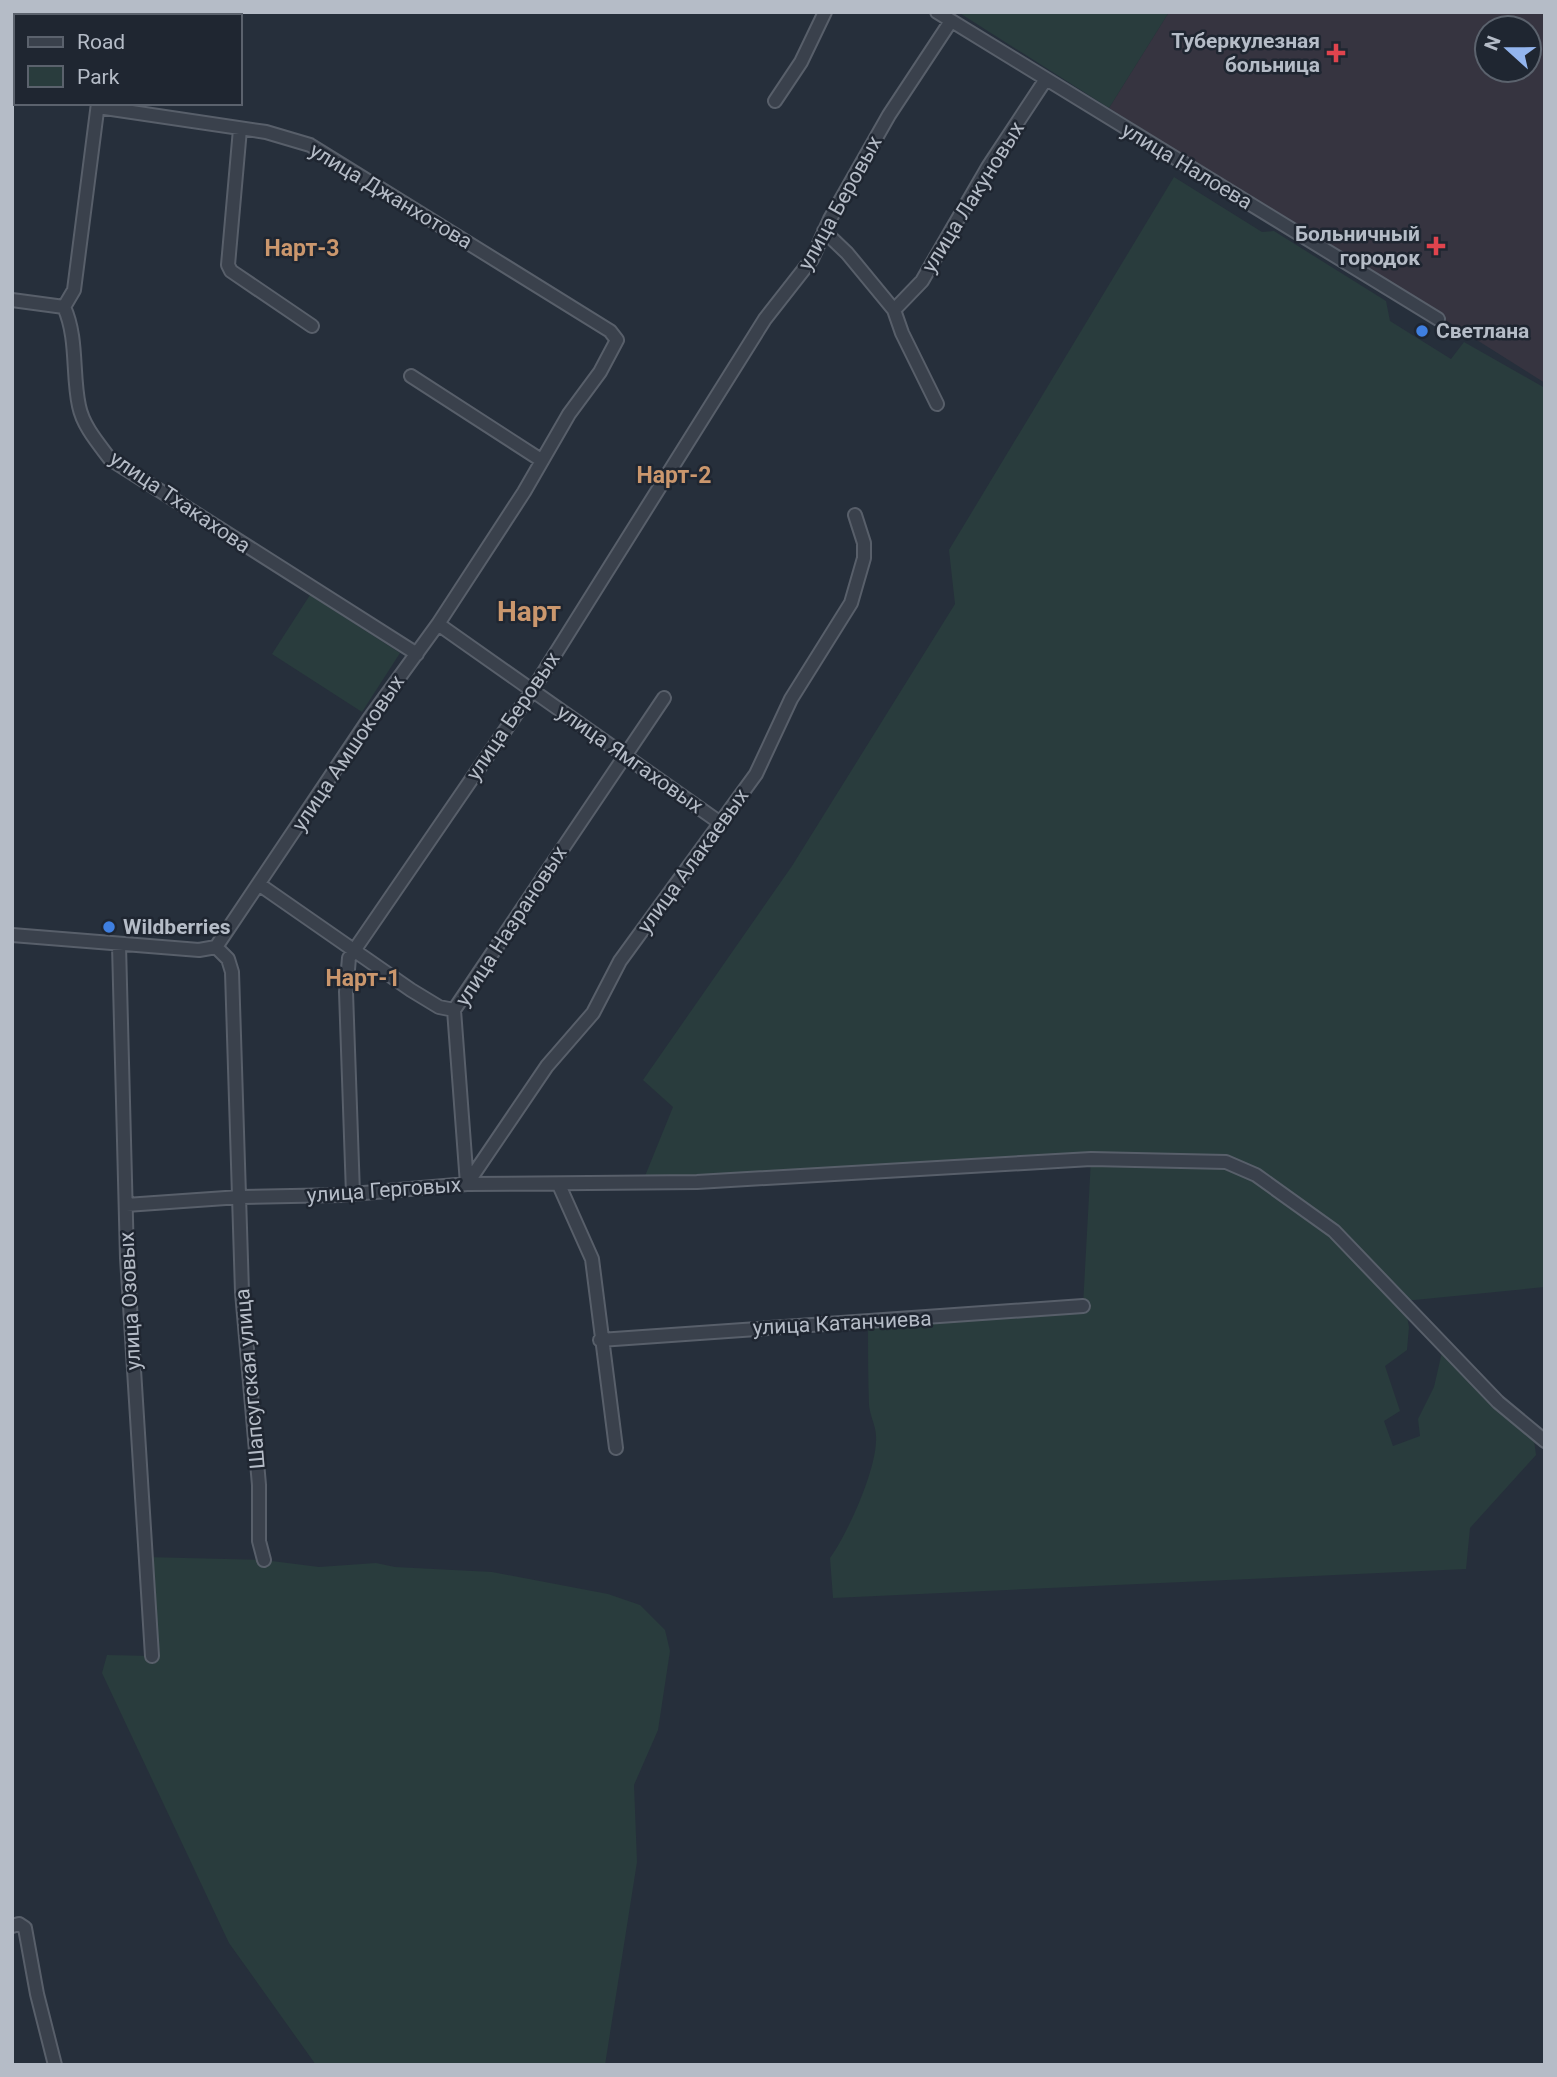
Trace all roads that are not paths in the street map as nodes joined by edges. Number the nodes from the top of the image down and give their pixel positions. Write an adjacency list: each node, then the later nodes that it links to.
1 (825, 12): 5 (street)
2 (937, 12): 3 (street, улица Налоева)
3 (951, 20): 4 (street, улица Налоева); 8 (street, улица Беровых)
4 (1046, 79): 11 (street, улица Лакуновых); 12 (street, улица Налоева)
5 (775, 102)
6 (98, 105): 7 (street, улица Джанхотова); 10 (street)
7 (240, 129): 13 (street); 14 (street, улица Джанхотова)
8 (824, 231): 11 (street); 21 (street, улица Беровых)
9 (12, 300): 10 (street)
10 (64, 307): 20 (street, улица Тхакахова)
11 (894, 310): 16 (street)
12 (1438, 319)
13 (312, 326)
14 (617, 343): 17 (street, улица Амшоковых)
15 (411, 376): 17 (street)
16 (937, 404)
17 (541, 460): 19 (street, улица Амшоковых)
18 (855, 515): 24 (street, улица Алакаевых)
19 (438, 624): 20 (street, улица Амшоковых); 21 (street, улица Ямгаховых)
20 (417, 654): 25 (street, улица Амшоковых)
21 (532, 691): 23 (street, улица Ямгаховых); 29 (street, улица Беровых)
22 (664, 698): 23 (street, улица Назрановых)
23 (625, 755): 24 (street, улица Ямгаховых); 30 (street, улица Назрановых)
24 (719, 821): 31 (street, улица Алакаевых)
25 (260, 885): 28 (street, улица Амшоковых); 29 (street)
26 (12, 935): 27 (street)
27 (119, 945): 28 (street); 35 (street, улица Озовых)
28 (216, 947): 34 (street)
29 (354, 950): 30 (street); 33 (street, улица Беровых)
30 (454, 1010): 31 (street, улица Назрановых)
31 (467, 1184): 32 (street, улица Герговых); 33 (street, улица Герговых)
32 (559, 1185): 37 (street); 38 (street, улица Герговых)
33 (353, 1194): 34 (street, улица Герговых)
34 (240, 1197): 35 (street, улица Герговых); 40 (street, Шапсугская улица)
35 (126, 1205): 41 (street, улица Озовых)
36 (1083, 1306): 37 (street, улица Катанчиева)
37 (600, 1340): 39 (street)
38 (1545, 1441)
39 (616, 1448)
40 (264, 1560)
41 (152, 1656)
42 (12, 1926): 43 (street)
43 (55, 2065)

